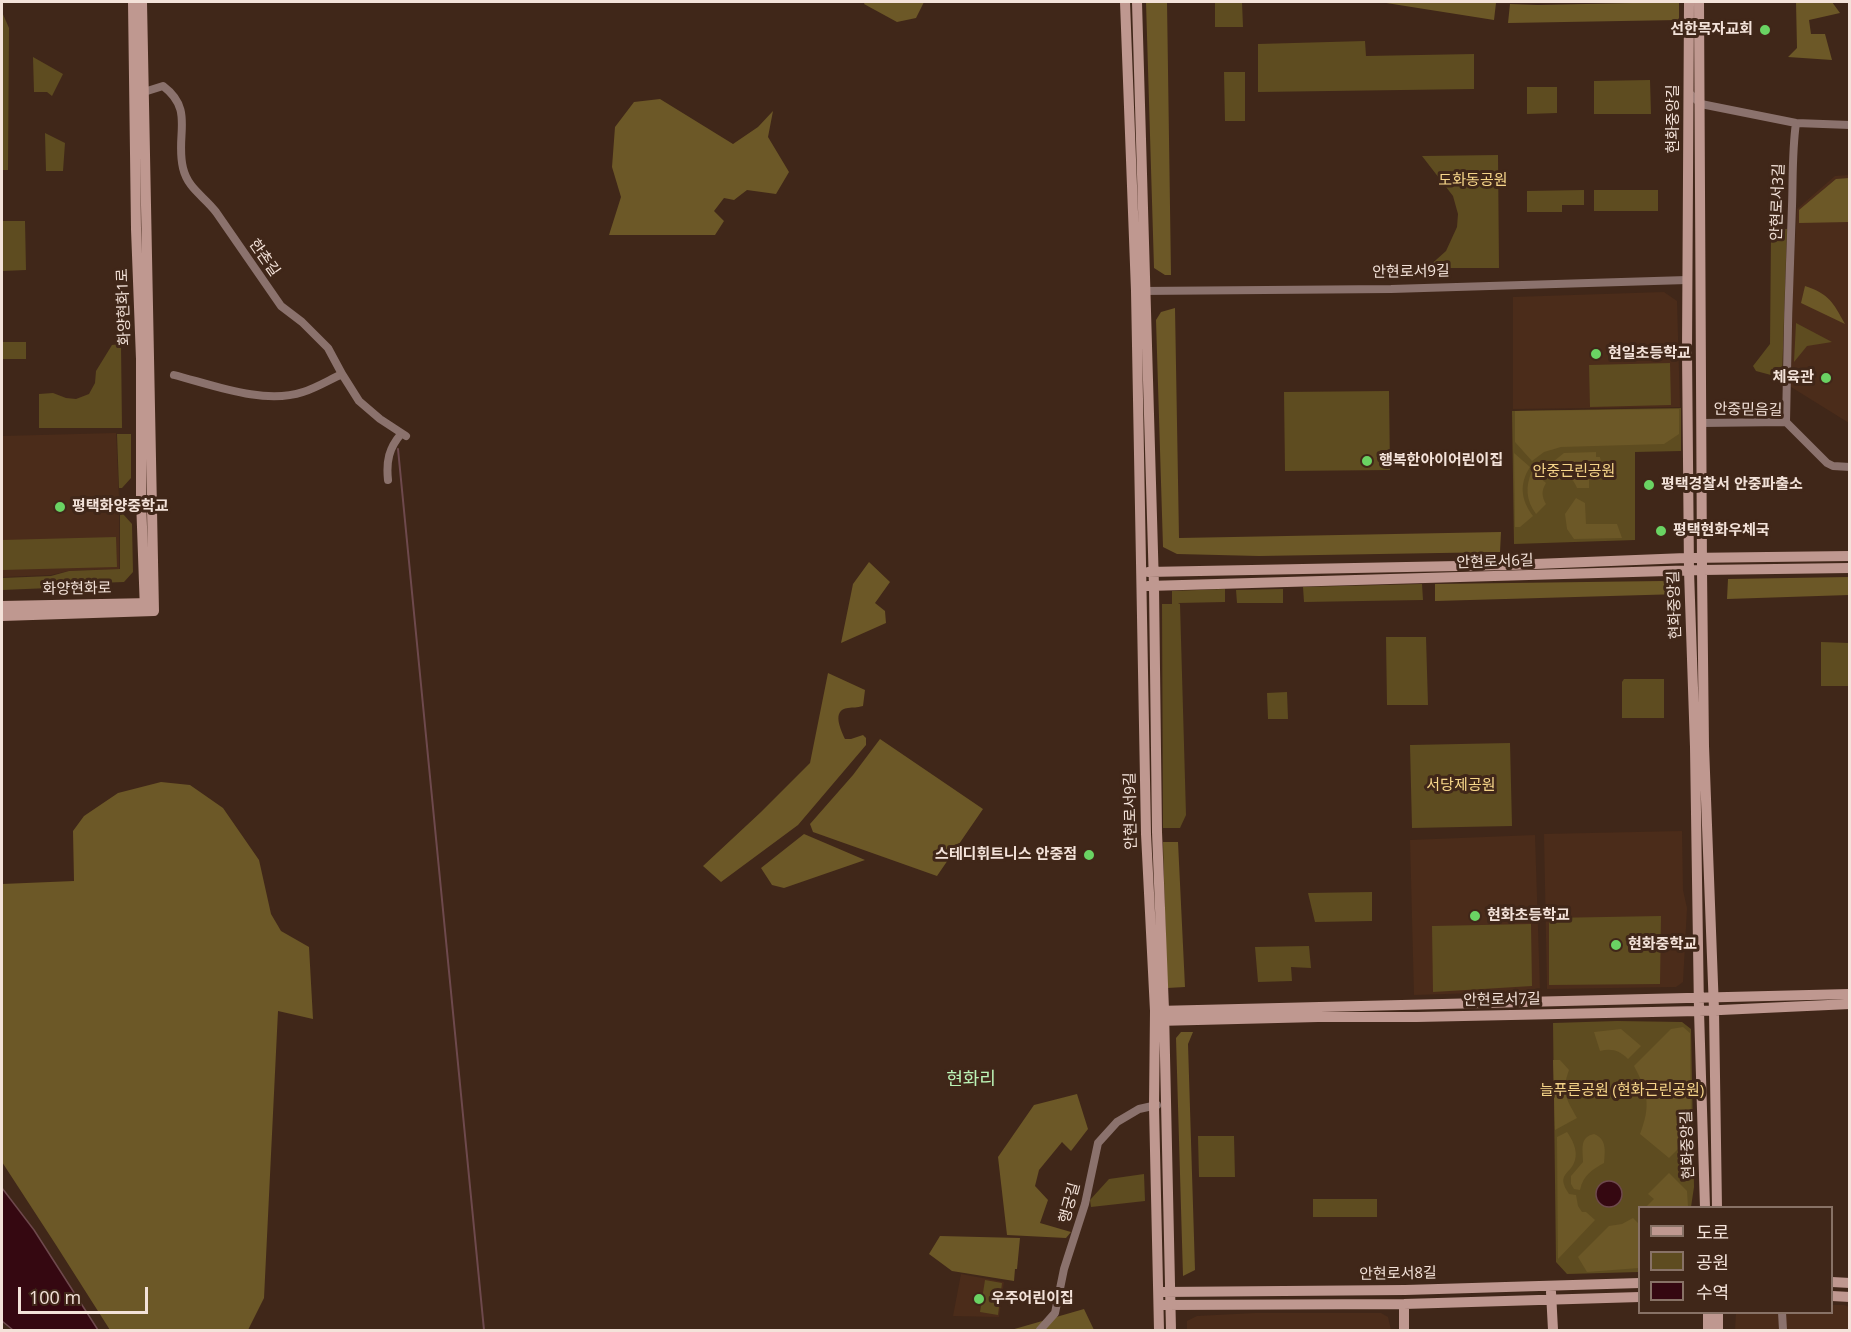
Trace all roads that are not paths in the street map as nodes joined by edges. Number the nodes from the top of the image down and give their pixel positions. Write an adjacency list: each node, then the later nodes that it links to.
1 (133, 2): 31 (street, 화양현화1로)
2 (142, 2): 7 (street, 화양현화1로)
3 (1125, 2): 14 (street, 안현로서9길)
4 (1137, 2): 14 (street)
5 (1689, 2): 8 (street, 현화중앙길)
6 (1699, 2): 9 (street)
7 (144, 92): 15 (street, 한촌길); 31 (street, 화양현화1로)
8 (1689, 93): 9 (street); 13 (street, 현화중앙길)
9 (1701, 104): 10 (street); 12 (street)
10 (1796, 123): 11 (street); 17 (street, 안현로서3길)
11 (1850, 125)
12 (1701, 279): 13 (street); 18 (street)
13 (1687, 280): 14 (street, 안현로서9길); 23 (street, 현화중앙길)
14 (1141, 291): 27 (street, 안현로서9길)
15 (342, 374): 16 (street); 20 (street, 한촌길)
16 (174, 375)
17 (1786, 422): 18 (street, 안중믿음길); 19 (street, 안중믿음길)
18 (1701, 423): 22 (street)
19 (1850, 467)
20 (388, 480)
21 (1850, 556): 22 (street, 안현로서6길)
22 (1702, 557): 23 (street, 안현로서6길); 25 (street)
23 (1689, 558): 26 (street, 현화중앙길); 27 (street, 안현로서6길)
24 (1850, 568): 25 (street, 안현로서6길)
25 (1702, 570): 26 (street, 안현로서6길); 35 (street)
26 (1689, 571): 28 (street, 안현로서6길); 34 (street, 현화중앙길)
27 (1147, 572): 28 (street); 29 (street, 안현로서9길)
28 (1154, 586): 29 (street, 안현로서6길); 39 (street)
29 (1141, 587): 39 (street, 안현로서9길)
30 (2, 606): 31 (street, 화양현화로)
31 (150, 607): 32 (street)
32 (2, 616)
33 (1850, 994): 35 (street, 안현로서7길)
34 (1699, 996): 35 (street, 안현로서7길); 38 (street, 현화중앙길); 39 (street, 안현로서7길)
35 (1713, 996): 37 (street)
36 (1850, 1004): 37 (street, 안현로서7길)
37 (1714, 1010): 38 (street, 안현로서7길); 42 (street)
38 (1699, 1011): 39 (street, 안현로서7길); 41 (street, 현화중앙길)
39 (1159, 1016): 40 (street)
40 (1159, 1105): 47 (street); 48 (street); 59 (street, 행궁길)
41 (1706, 1206)
42 (1717, 1206)
43 (1833, 1282): 45 (street)
44 (1638, 1283): 46 (street, 안현로서8길)
45 (1850, 1283)
46 (1551, 1284): 47 (street, 안현로서8길); 52 (street)
47 (1170, 1291): 48 (street, 안현로서8길); 53 (street)
48 (1157, 1292): 55 (street)
49 (1833, 1296): 51 (street)
50 (1638, 1297): 52 (street, 안현로서8길)
51 (1850, 1297)
52 (1552, 1298): 54 (street, 안현로서8길); 63 (street)
53 (1170, 1304): 54 (street, 안현로서8길); 55 (street, 안현로서8길); 61 (street)
54 (1404, 1304): 62 (street, 안현로서8길)
55 (1158, 1305): 60 (street)
56 (1708, 1314): 64 (street)
57 (1718, 1314): 65 (street)
58 (1782, 1314): 66 (street)
59 (1040, 1330)
60 (1159, 1330)
61 (1171, 1330)
62 (1404, 1330)
63 (1553, 1330)
64 (1708, 1330)
65 (1718, 1330)
66 (1783, 1330)

